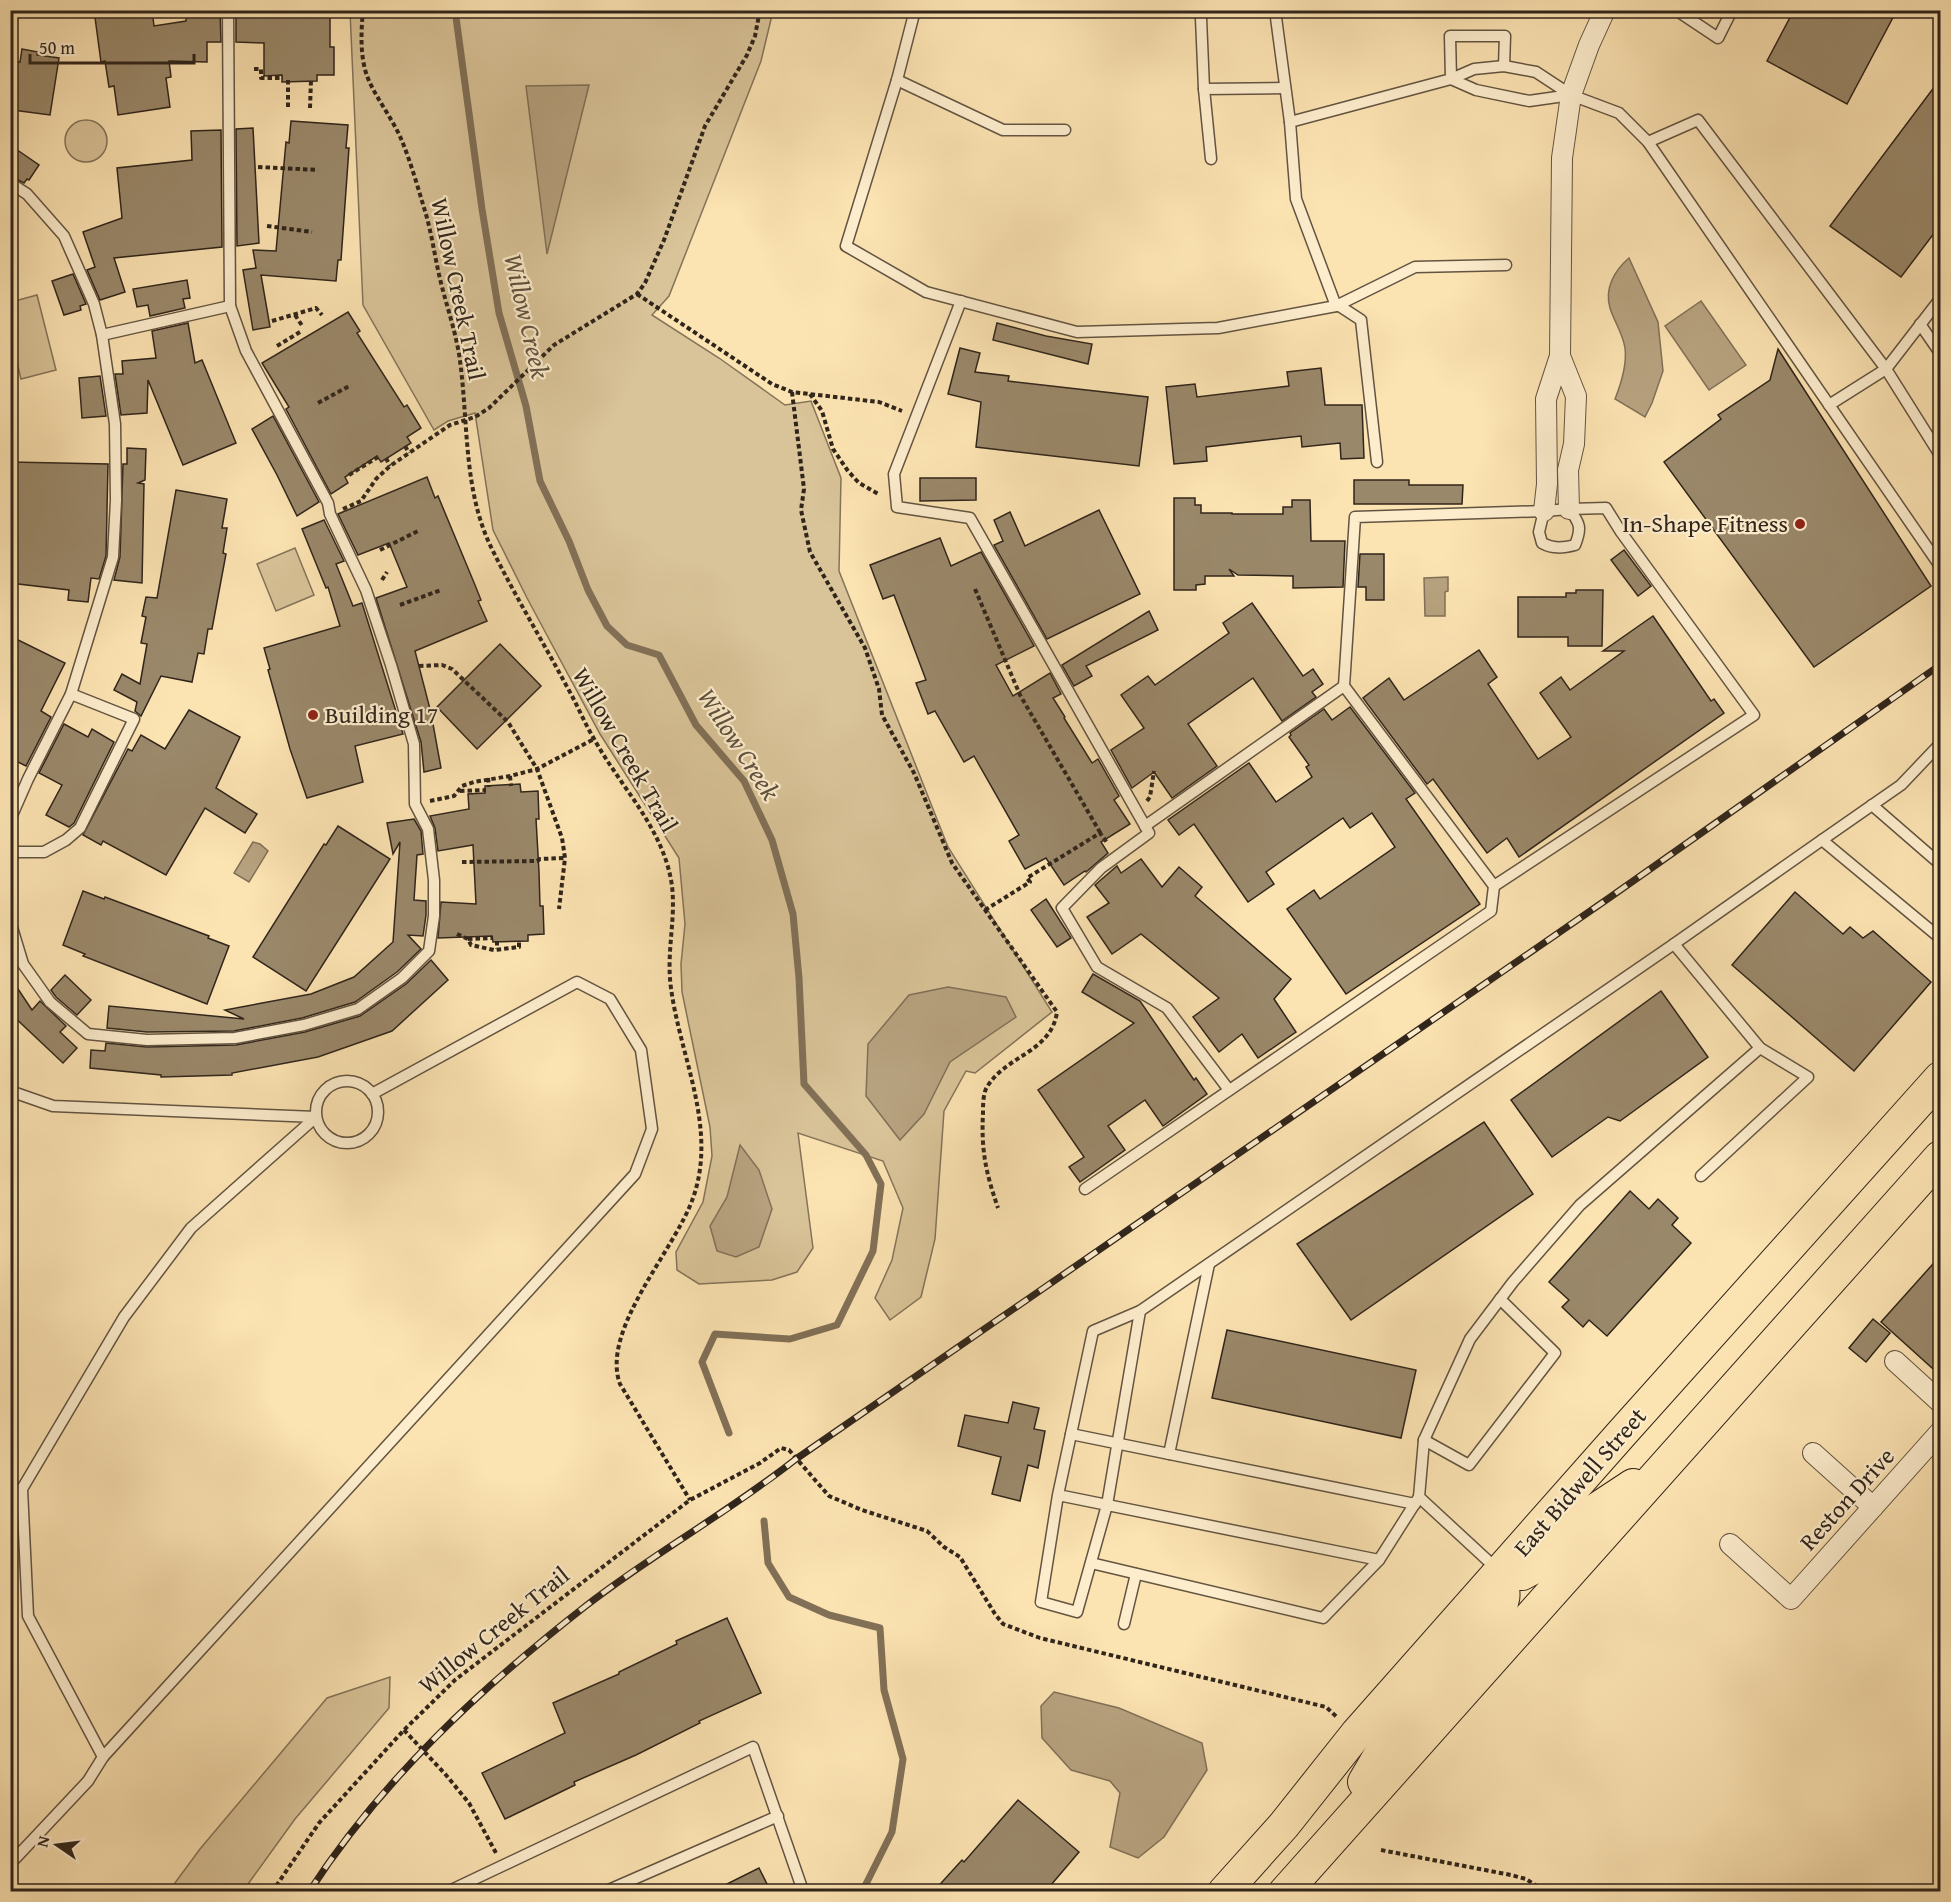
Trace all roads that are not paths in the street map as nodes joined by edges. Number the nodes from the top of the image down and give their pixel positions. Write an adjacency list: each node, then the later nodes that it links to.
1 (228, 10): 22 (lane)
2 (915, 10): 10 (lane)
3 (1275, 10): 11 (lane)
4 (1605, 10): 13 (street)
5 (1732, 10): 6 (lane)
6 (1677, 11)
7 (1201, 18): 12 (lane)
8 (1504, 66): 9 (lane); 9 (lane); 13 (lane)
9 (1451, 79): 13 (lane); 14 (lane)
10 (897, 80): 15 (lane); 21 (lane)
11 (1285, 88): 12 (lane); 14 (lane)
12 (1204, 89): 17 (lane)
13 (1571, 95): 16 (lane); 27 (street)
14 (1290, 122): 23 (lane)
15 (1065, 130)
16 (1648, 142): 28 (lane); 29 (lane)
17 (1211, 159)
18 (10, 183): 25 (lane)
19 (1506, 265): 23 (lane)
20 (1941, 298): 24 (lane)
21 (961, 301): 23 (lane); 40 (lane)
22 (230, 306): 25 (lane); 45 (lane)
23 (1337, 306): 31 (lane)
24 (1920, 324): 26 (lane); 28 (lane)
25 (102, 334): 36 (lane)
26 (1941, 353)
27 (1560, 356): 32 (street); 33 (street)
28 (1886, 369): 29 (lane); 30 (lane)
29 (1829, 405): 34 (lane)
30 (1941, 455)
31 (1377, 462)
32 (1569, 509): 33 (lane); 33 (lane); 44 (lane)
33 (1544, 512): 35 (lane)
34 (1941, 566)
35 (1344, 686): 40 (lane); 44 (lane)
36 (71, 694): 39 (lane); 42 (lane)
37 (1941, 744): 38 (lane)
38 (1872, 805): 41 (lane); 43 (lane)
39 (10, 820)
40 (1145, 826): 51 (lane)
41 (1822, 840): 47 (lane); 48 (lane)
42 (10, 852)
43 (1941, 864)
44 (1494, 886): 51 (lane)
45 (10, 921)
46 (1941, 922): 47 (lane)
47 (1937, 935)
48 (1674, 944): 49 (lane); 58 (lane)
49 (1760, 1048): 56 (lane); 59 (lane)
50 (1941, 1078): 77 (main road, East Bidwell Street)
51 (1229, 1090): 57 (lane)
52 (10, 1091): 54 (lane)
53 (372, 1094): 54 (lane); 54 (lane); 80 (lane)
54 (316, 1117): 80 (lane)
55 (1941, 1157): 69 (main road)
56 (1701, 1176)
57 (1085, 1189)
58 (1209, 1264): 60 (lane); 68 (lane)
59 (1500, 1299): 65 (lane); 65 (lane)
60 (1140, 1311): 64 (lane); 66 (lane)
61 (1895, 1361): 62 (street)
62 (1941, 1402)
63 (1941, 1432): 73 (street, Reston Drive)
64 (1071, 1434): 66 (lane); 70 (lane)
65 (1424, 1440): 71 (lane)
66 (1118, 1444): 68 (lane); 72 (lane)
67 (1813, 1453): 73 (street)
68 (1169, 1454): 71 (lane)
69 (1669, 1461): 77 (main road); 82 (main road)
70 (1058, 1495): 72 (lane); 76 (lane)
71 (1417, 1501): 75 (lane); 77 (lane)
72 (1107, 1505): 75 (lane); 76 (lane)
73 (1873, 1507): 74 (street, Reston Drive)
74 (1730, 1544)
75 (1379, 1560): 78 (lane)
76 (1090, 1563): 78 (lane)
77 (1501, 1573): 82 (main road); 87 (main road, East Bidwell Street)
78 (1136, 1574): 79 (lane)
79 (1124, 1624)
80 (103, 1758): 83 (lane)
81 (778, 1816): 84 (lane); 85 (lane); 86 (lane)
82 (1326, 1846): 88 (main road)
83 (10, 1864)
84 (447, 1892)
85 (604, 1892)
86 (806, 1892)
87 (1224, 1892)
88 (1285, 1892)

